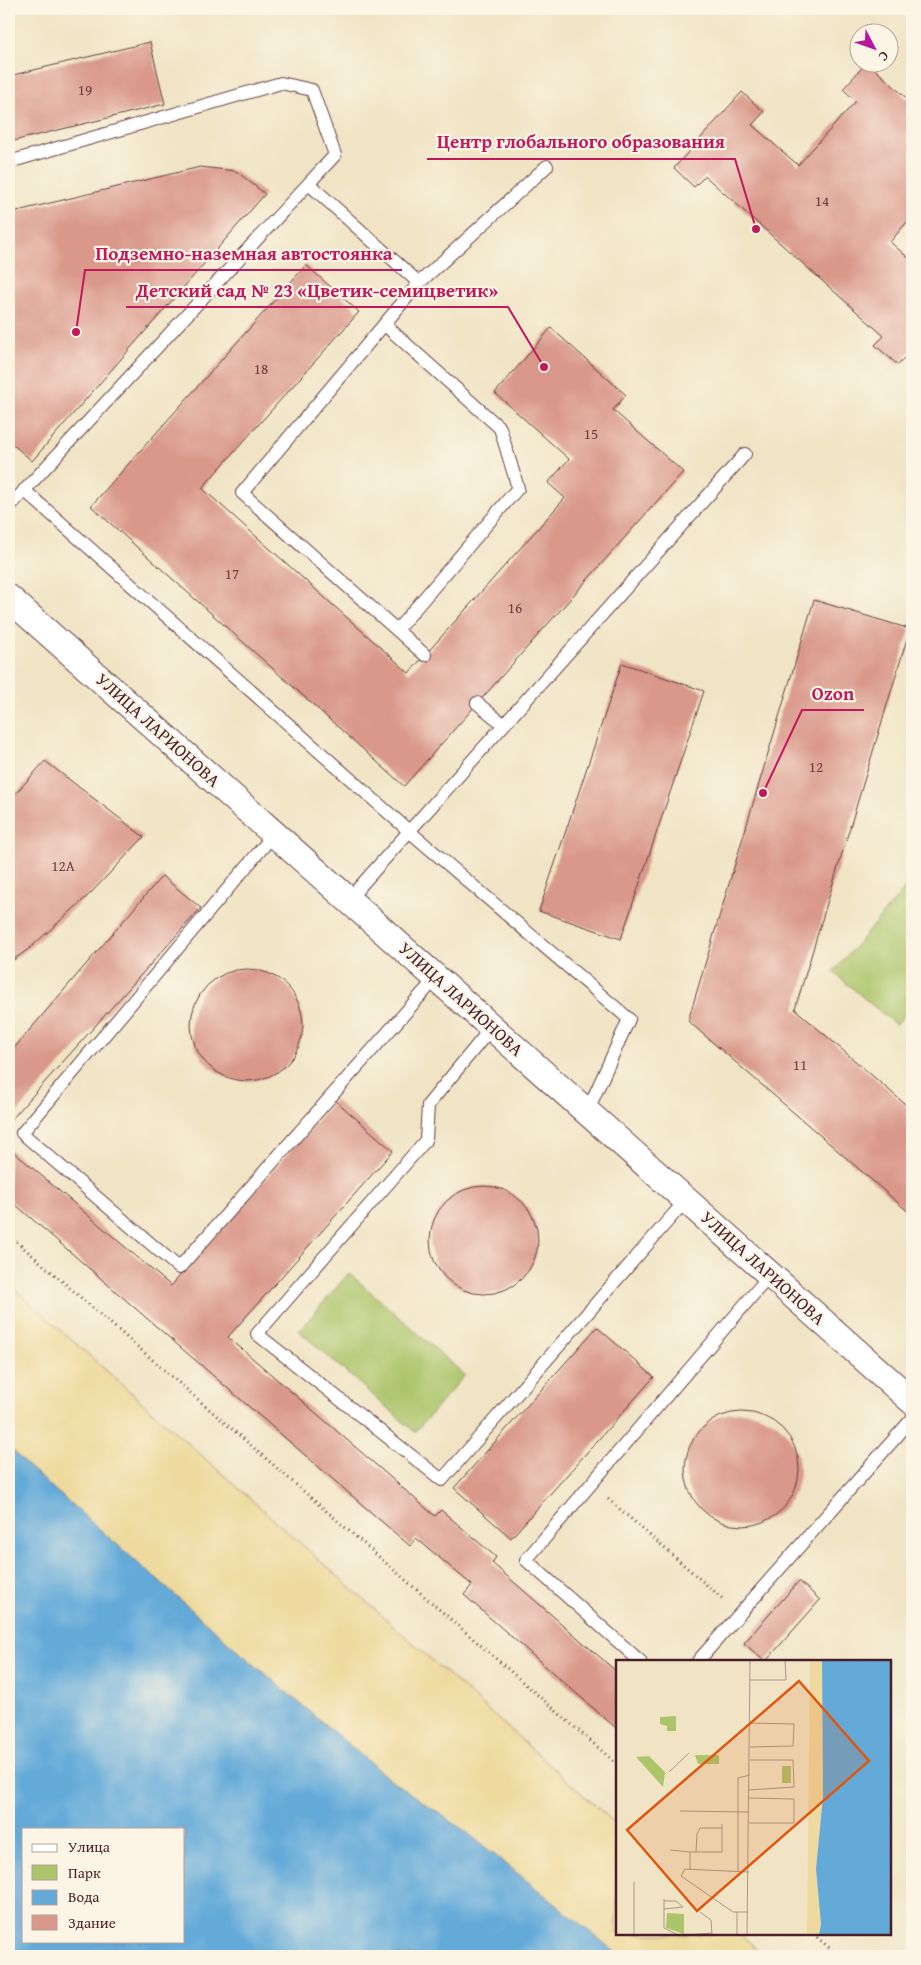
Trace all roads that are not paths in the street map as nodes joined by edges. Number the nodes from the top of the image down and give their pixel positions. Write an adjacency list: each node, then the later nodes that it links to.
1 (9, 162): 3 (lane)
2 (547, 166): 4 (lane)
3 (308, 184): 4 (lane); 7 (lane)
4 (419, 283): 5 (lane)
5 (385, 325): 10 (lane); 10 (lane)
6 (745, 454): 13 (lane)
7 (24, 490): 8 (lane); 14 (lane)
8 (9, 507)
9 (9, 598): 15 (street, УЛИЦА ЛАРИОНОВА)
10 (397, 630): 11 (lane)
11 (425, 655)
12 (478, 703): 13 (lane)
13 (503, 724): 14 (lane)
14 (409, 830): 16 (lane); 19 (lane)
15 (274, 834): 16 (street, УЛИЦА ЛАРИОНОВА); 17 (lane)
16 (348, 900): 17 (street, УЛИЦА ЛАРИОНОВА)
17 (436, 978): 18 (street, УЛИЦА ЛАРИОНОВА)
18 (492, 1027): 19 (street, УЛИЦА ЛАРИОНОВА); 20 (lane)
19 (587, 1112): 20 (street, УЛИЦА ЛАРИОНОВА)
20 (686, 1200): 21 (street, УЛИЦА ЛАРИОНОВА)
21 (770, 1274): 22 (street, УЛИЦА ЛАРИОНОВА); 24 (lane)
22 (912, 1401)
23 (912, 1419): 25 (lane)
24 (639, 1660)
25 (699, 1660)

